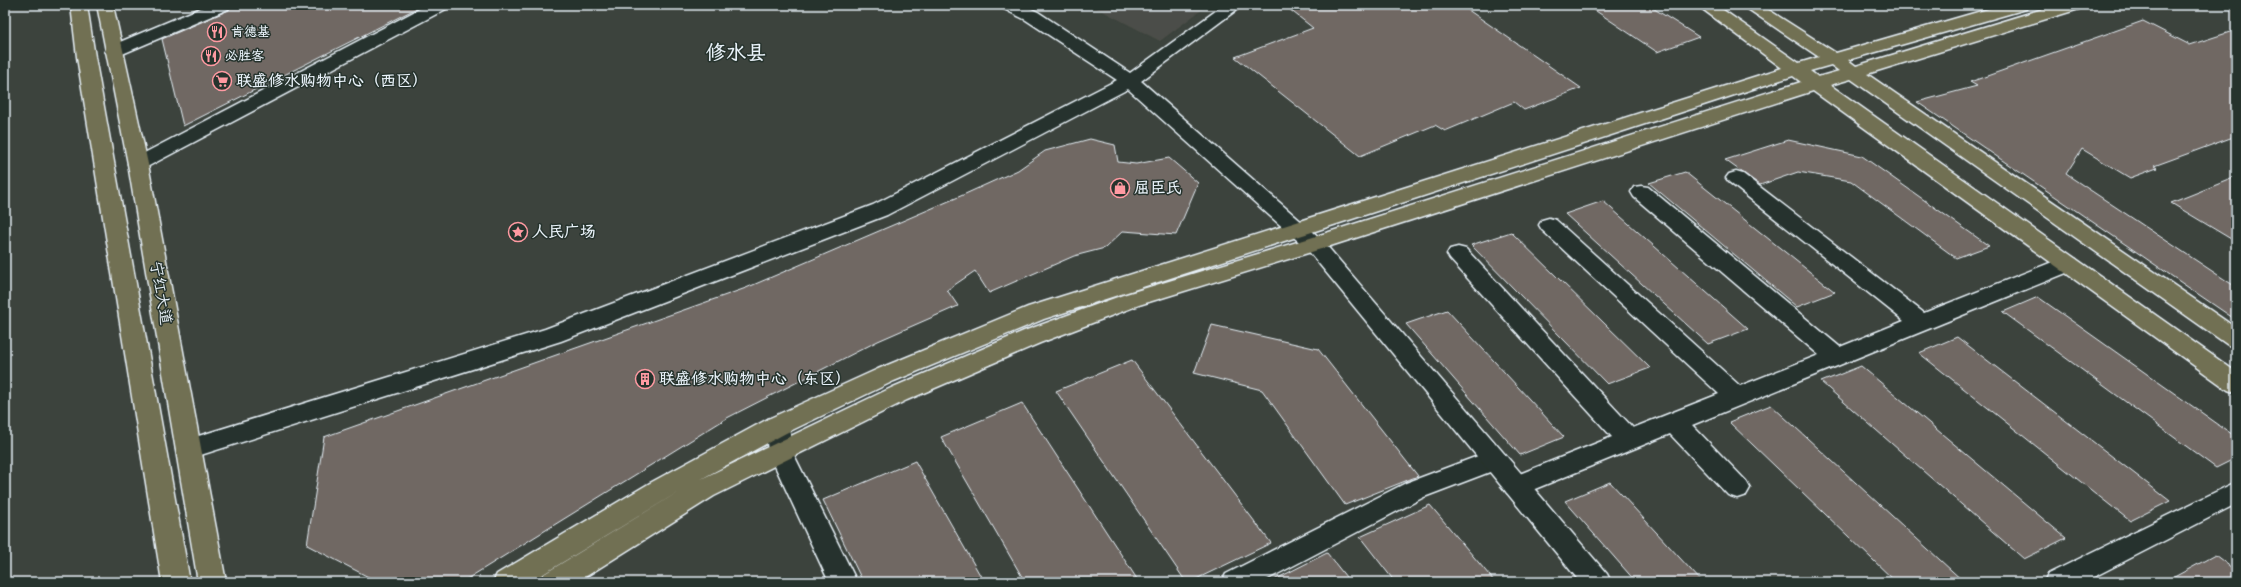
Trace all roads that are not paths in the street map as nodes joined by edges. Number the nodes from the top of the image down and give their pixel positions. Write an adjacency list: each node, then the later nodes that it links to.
1 (80, 5): 39 (main road)
2 (105, 5): 11 (main road, 宁红大道)
3 (222, 5): 11 (street)
4 (440, 5): 17 (street)
5 (1010, 5): 15 (street)
6 (1235, 5): 15 (street)
7 (1705, 5): 13 (main road)
8 (1750, 5): 12 (main road)
9 (2020, 5): 12 (main road)
10 (2073, 5): 14 (main road)
11 (114, 51): 17 (main road, 宁红大道)
12 (1834, 59): 13 (main road); 14 (main road)
13 (1795, 70): 16 (main road); 21 (main road)
14 (1853, 72): 16 (main road); 26 (main road)
15 (1130, 81): 21 (street); 33 (street)
16 (1815, 84): 22 (main road); 24 (main road)
17 (138, 164): 33 (main road, 宁红大道)
18 (1736, 178): 25 (street)
19 (1641, 192): 27 (street)
20 (1549, 225): 29 (street)
21 (1298, 228): 22 (street); 31 (main road)
22 (1314, 244): 34 (main road); 35 (street)
23 (1458, 254): 32 (street)
24 (2068, 264): 25 (street); 28 (main road)
25 (1922, 323): 27 (street)
26 (2236, 339)
27 (1837, 357): 29 (street)
28 (2236, 384)
29 (1737, 397): 30 (street)
30 (1674, 423): 32 (street); 37 (street)
31 (777, 426): 34 (street); 41 (main road)
32 (1629, 440): 36 (street)
33 (188, 448): 40 (main road, 宁红大道)
34 (780, 451): 42 (main road); 43 (street)
35 (1494, 460): 36 (street); 44 (street)
36 (1516, 486): 45 (street)
37 (1737, 488)
38 (2236, 492): 46 (street)
39 (176, 582)
40 (212, 582)
41 (507, 582)
42 (554, 582)
43 (843, 582)
44 (1236, 582)
45 (1597, 582)
46 (2058, 582)

